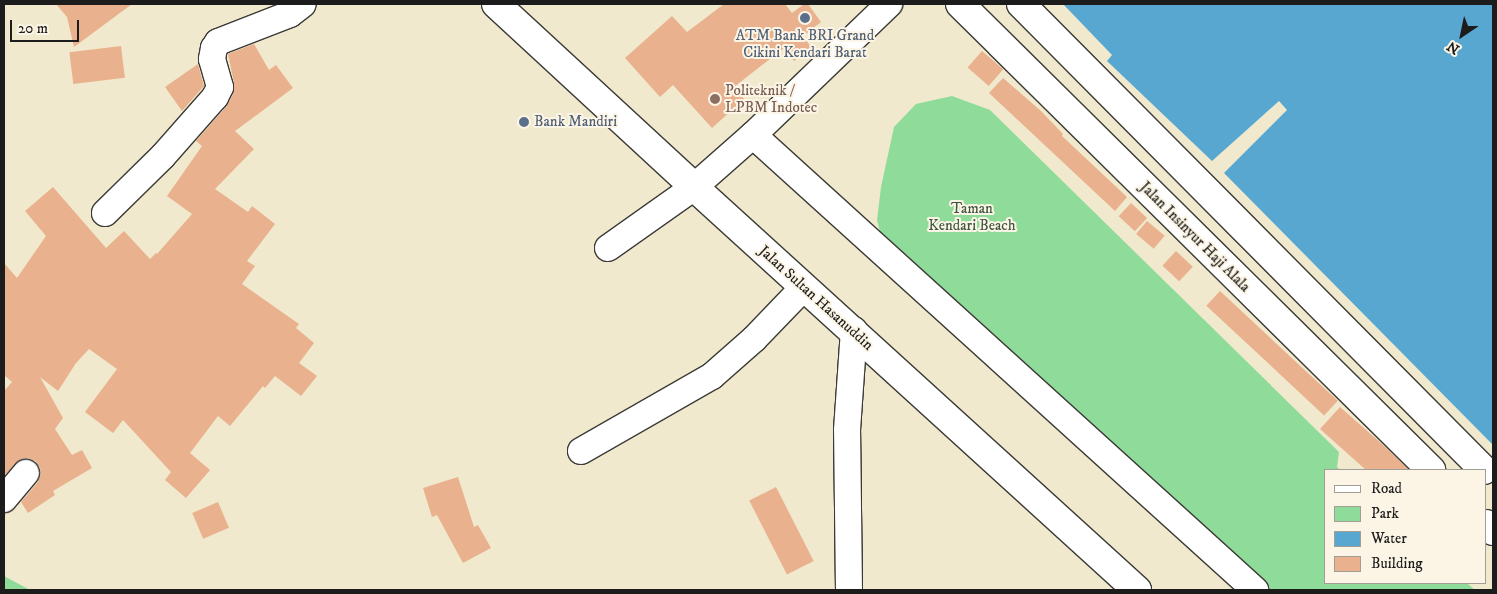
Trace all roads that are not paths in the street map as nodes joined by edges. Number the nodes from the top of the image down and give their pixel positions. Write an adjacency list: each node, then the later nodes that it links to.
1 (303, 4): 8 (street)
2 (496, 4): 7 (main road, Jalan Sultan Hasanuddin)
3 (889, 4): 6 (street)
4 (960, 4): 13 (main road, Jalan Insinyur Haji Alala)
5 (1021, 4): 12 (main road)
6 (753, 135): 7 (street); 21 (street)
7 (694, 188): 9 (street); 10 (main road, Jalan Sultan Hasanuddin)
8 (105, 213)
9 (608, 248)
10 (804, 287): 11 (main road, Jalan Sultan Hasanuddin); 14 (street)
11 (854, 330): 19 (street); 20 (main road, Jalan Sultan Hasanuddin)
12 (1368, 353): 13 (main road); 16 (main road)
13 (1340, 381): 15 (main road, Jalan Insinyur Haji Alala)
14 (581, 451)
15 (1430, 469)
16 (1483, 469)
17 (26, 473): 18 (street)
18 (4, 499)
19 (849, 590)
20 (1138, 590)
21 (1255, 590)

